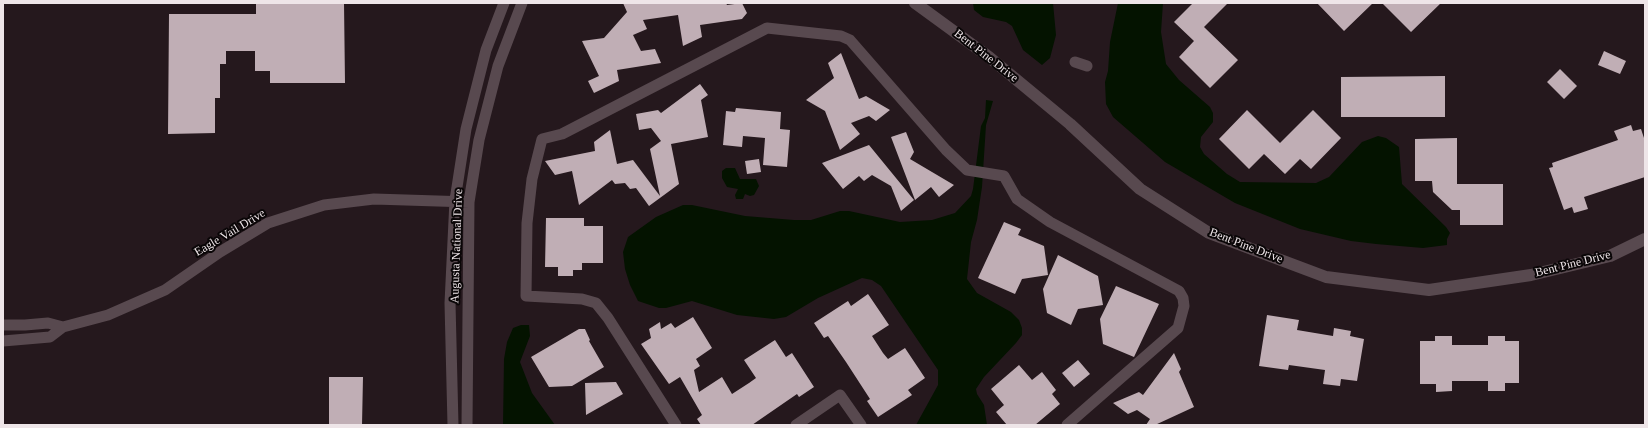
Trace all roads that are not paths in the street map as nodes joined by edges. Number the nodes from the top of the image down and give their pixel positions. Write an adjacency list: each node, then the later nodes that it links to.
1 (504, 3): 6 (street, Augusta National Drive)
2 (522, 3): 7 (street, Augusta National Drive)
3 (915, 3): 8 (street, Bent Pine Drive)
4 (1075, 62): 5 (street)
5 (1086, 66)
6 (455, 200): 7 (street, Eagle Vail Drive); 10 (street, Eagle Vail Drive); 12 (street, Augusta National Drive)
7 (470, 202): 13 (street, Augusta National Drive)
8 (1645, 239)
9 (3, 325): 10 (street, Eagle Vail Drive)
10 (63, 327): 11 (street, Eagle Vail Drive)
11 (3, 341)
12 (453, 425)
13 (468, 425)
14 (676, 425): 17 (street)
15 (796, 425): 16 (street)
16 (861, 425)
17 (1067, 425)

